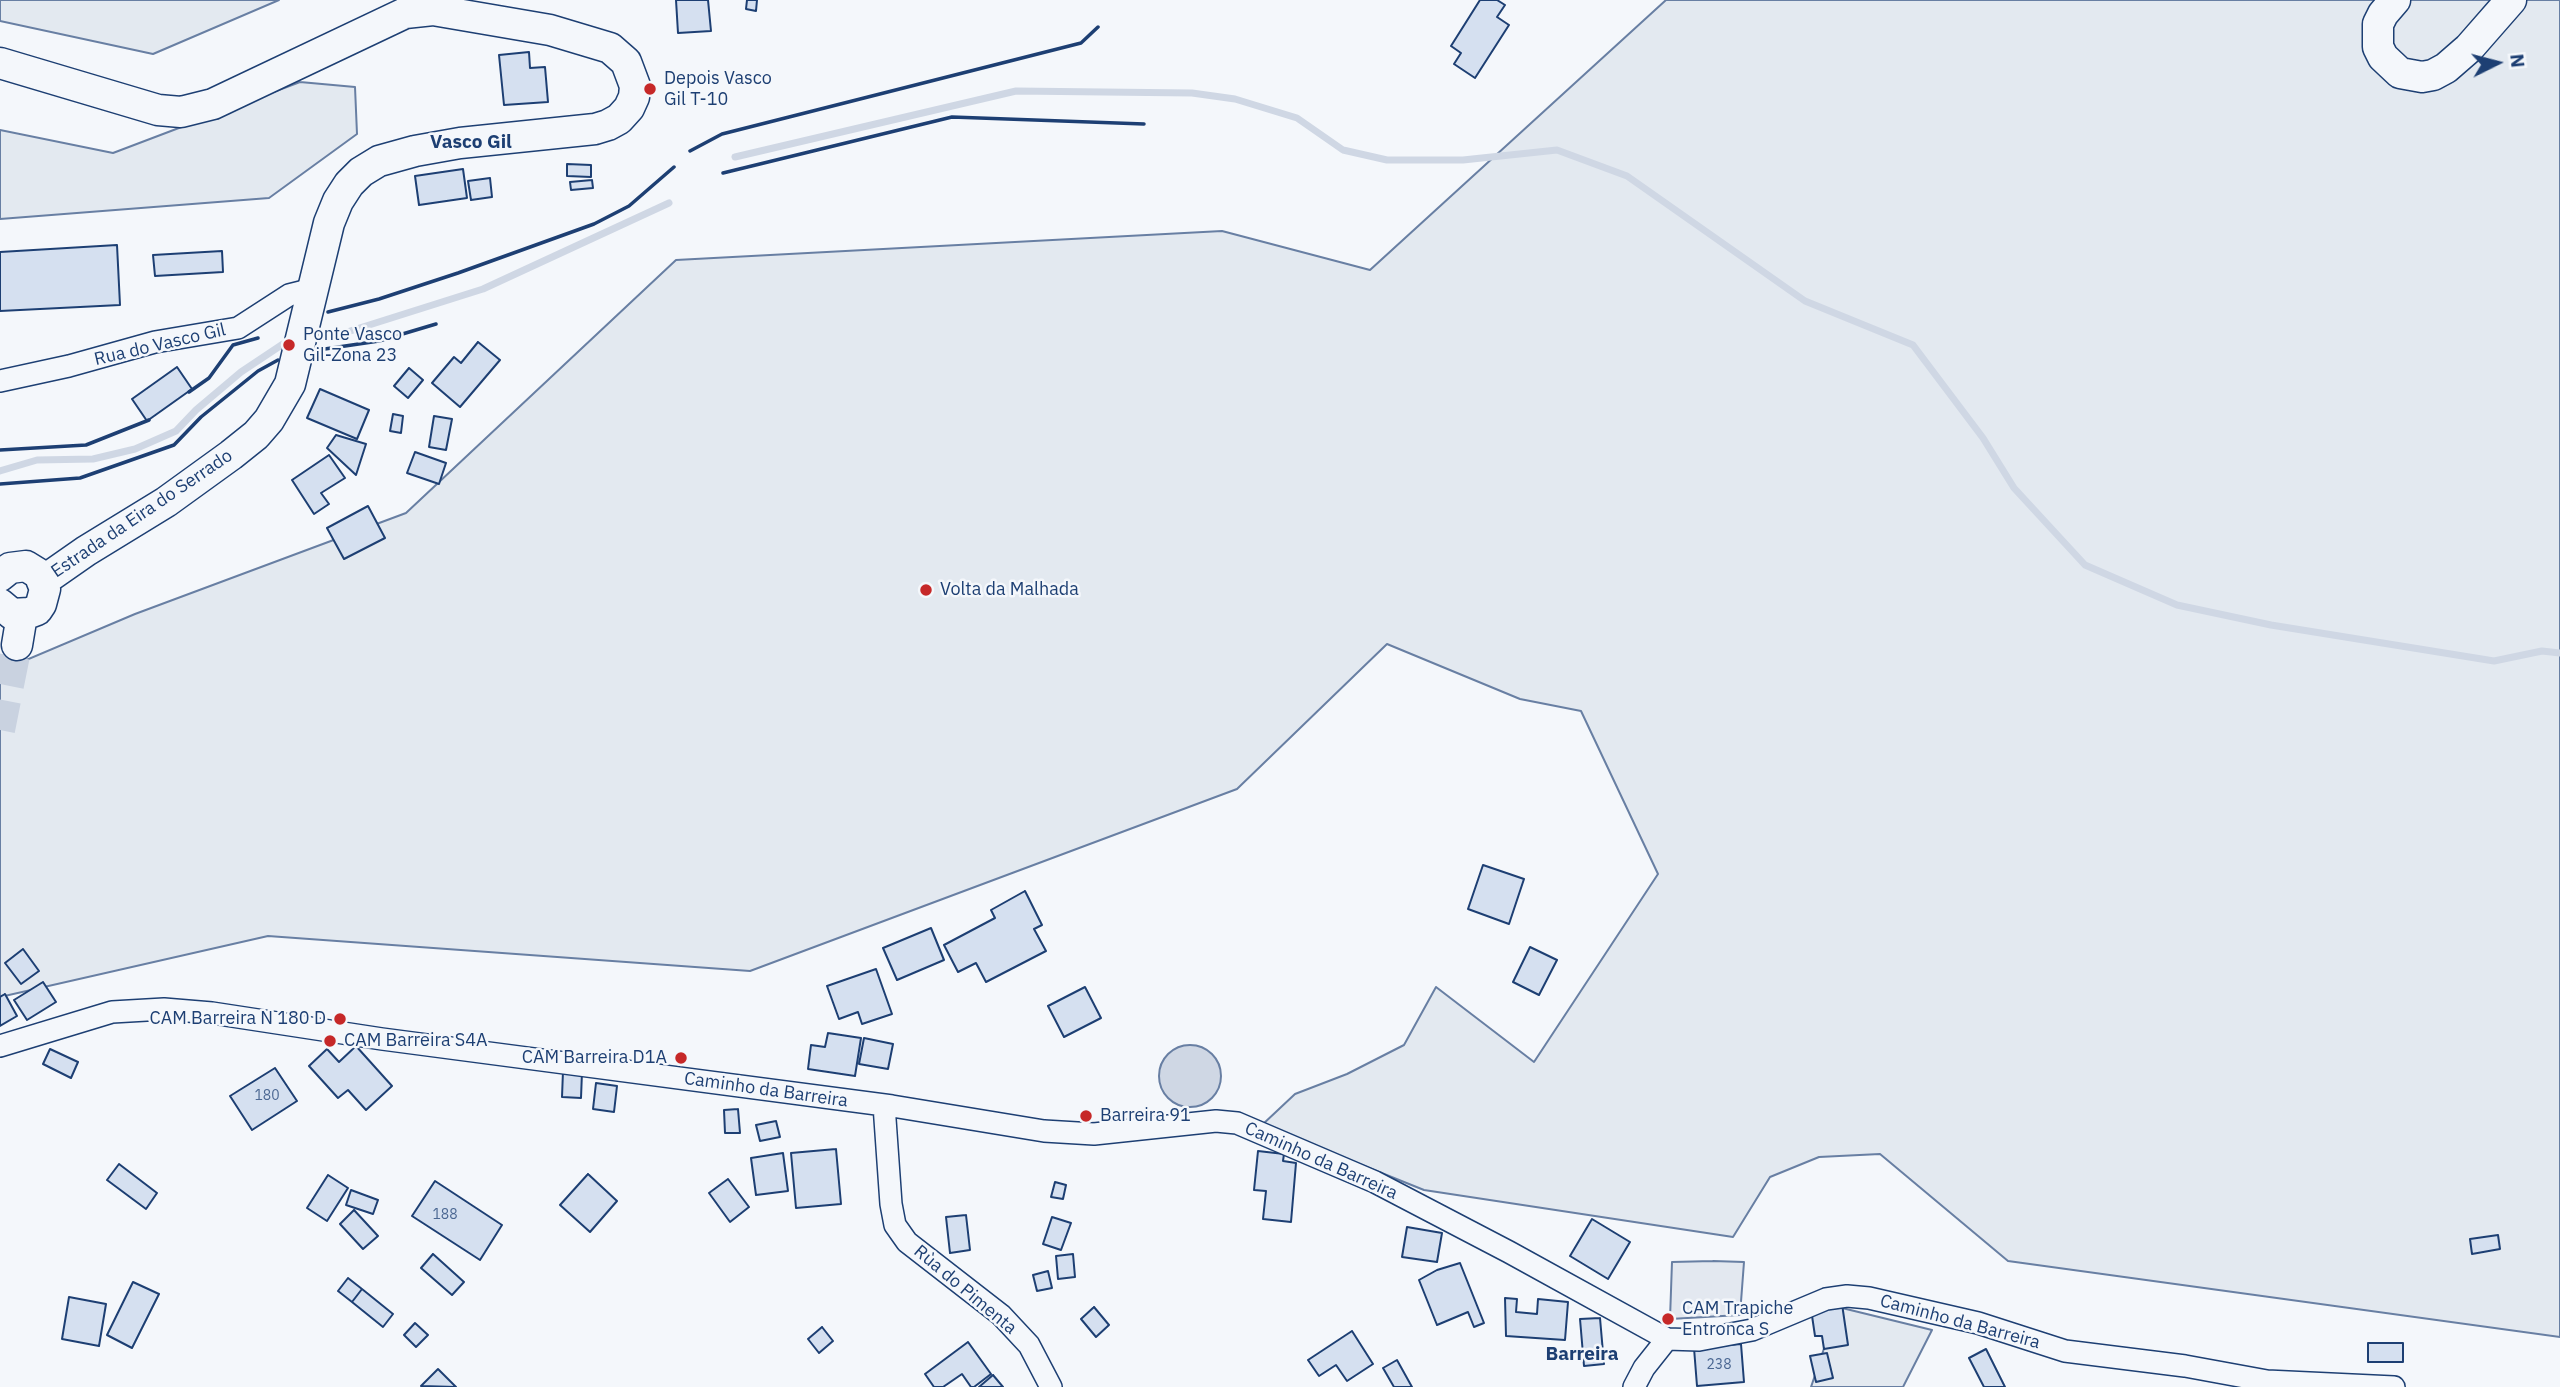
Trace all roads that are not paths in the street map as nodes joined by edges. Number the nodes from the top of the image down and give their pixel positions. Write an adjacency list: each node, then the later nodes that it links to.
1 (2395, 0): 2 (main road)
2 (2511, 0)
3 (0, 63): 4 (main road, Estrada da Eira do Serrado)
4 (309, 302): 5 (street, Rua do Vasco Gil); 7 (main road, Estrada da Eira do Serrado)
5 (0, 381)
6 (0, 576): 7 (main road)
7 (43, 581): 8 (main road)
8 (11, 610): 9 (main road)
9 (17, 645)
10 (0, 1046): 11 (street, Caminho da Barreira)
11 (884, 1105): 12 (street, Caminho da Barreira); 13 (street, Rùa do Pimenta)
12 (1667, 1339): 14 (street); 15 (street, Caminho da Barreira)
13 (1051, 1387)
14 (1634, 1387)
15 (2394, 1387)

